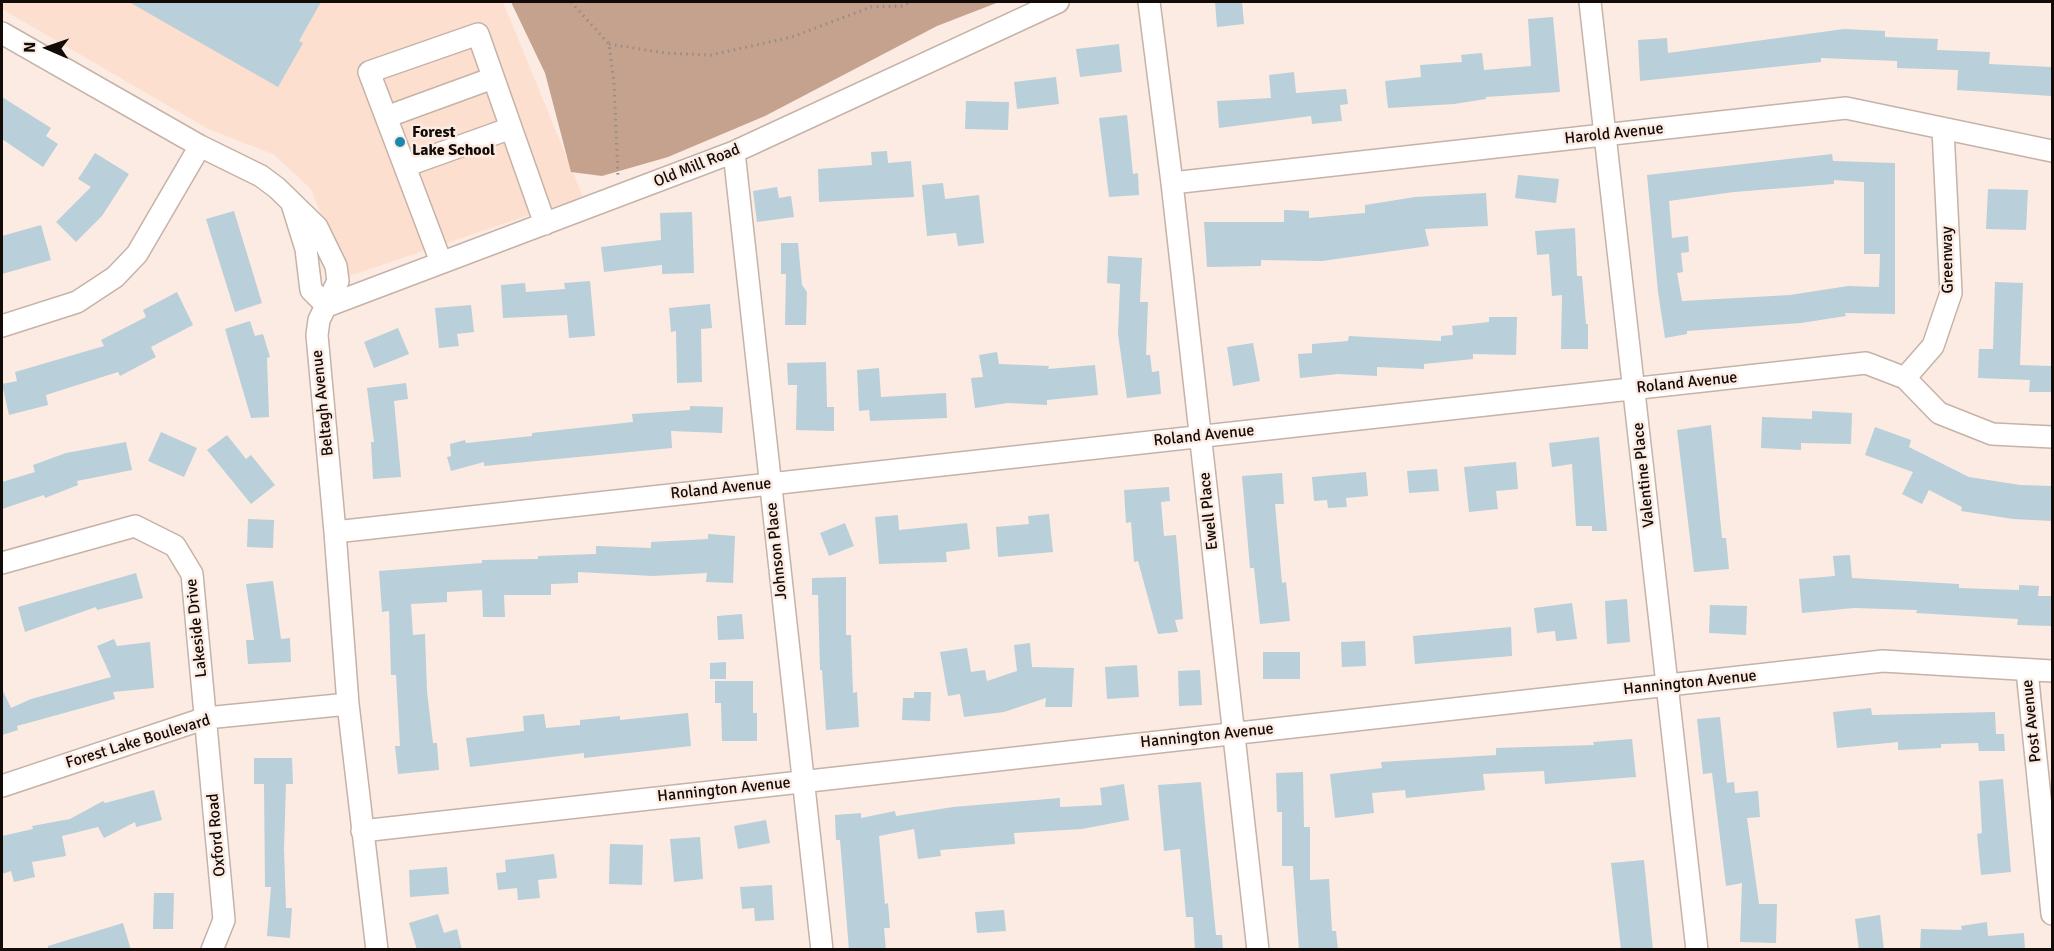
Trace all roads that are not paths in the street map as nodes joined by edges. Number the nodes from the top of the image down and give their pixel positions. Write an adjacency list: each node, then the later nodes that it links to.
1 (1058, 2): 11 (street, Old Mill Road)
2 (1149, 2): 14 (street, Ewell Place)
3 (1590, 2): 9 (street, Valentine Place)
4 (2, 33): 10 (street)
5 (493, 78): 6 (street); 6 (street); 7 (street)
6 (386, 117): 13 (street)
7 (511, 128): 13 (street); 15 (street)
8 (1943, 129): 9 (street, Harold Avenue); 12 (street, Harold Avenue); 19 (street, Greenway)
9 (1607, 134): 14 (street, Harold Avenue); 20 (street, Valentine Place)
10 (200, 146): 17 (street, Beltagh Avenue); 18 (street)
11 (734, 152): 15 (street, Old Mill Road); 23 (street, Johnson Place)
12 (2052, 152)
13 (405, 166): 16 (street)
14 (1172, 183): 21 (street, Ewell Place)
15 (545, 224): 16 (street, Old Mill Road)
16 (441, 262): 17 (street, Old Mill Road)
17 (327, 306): 24 (street, Beltagh Avenue)
18 (2, 327)
19 (1905, 378): 20 (street, Roland Avenue); 22 (street, Roland Avenue)
20 (1634, 389): 21 (street, Roland Avenue); 28 (street, Valentine Place)
21 (1201, 437): 23 (street, Roland Avenue); 31 (street, Ewell Place)
22 (2052, 437)
23 (770, 484): 24 (street, Roland Avenue); 32 (street, Johnson Place)
24 (336, 532): 29 (street, Beltagh Avenue)
25 (2, 563): 30 (street, Lakeside Drive)
26 (2027, 671): 27 (street, Hannington Avenue); 28 (street, Hannington Avenue); 35 (street, Post Avenue)
27 (2052, 671)
28 (1667, 685): 31 (street, Hannington Avenue); 40 (street, Valentine Place)
29 (348, 704): 30 (street, Forest Lake Boulevard); 34 (street, Beltagh Avenue)
30 (206, 718): 33 (street, Forest Lake Boulevard); 36 (street, Oxford Road)
31 (1234, 733): 32 (street, Hannington Avenue); 39 (street, Ewell Place)
32 (803, 781): 34 (street, Hannington Avenue); 38 (street, Johnson Place)
33 (2, 786)
34 (362, 831): 37 (street, Beltagh Avenue)
35 (2052, 914)
36 (212, 950)
37 (377, 950)
38 (822, 950)
39 (1258, 950)
40 (1697, 950)

